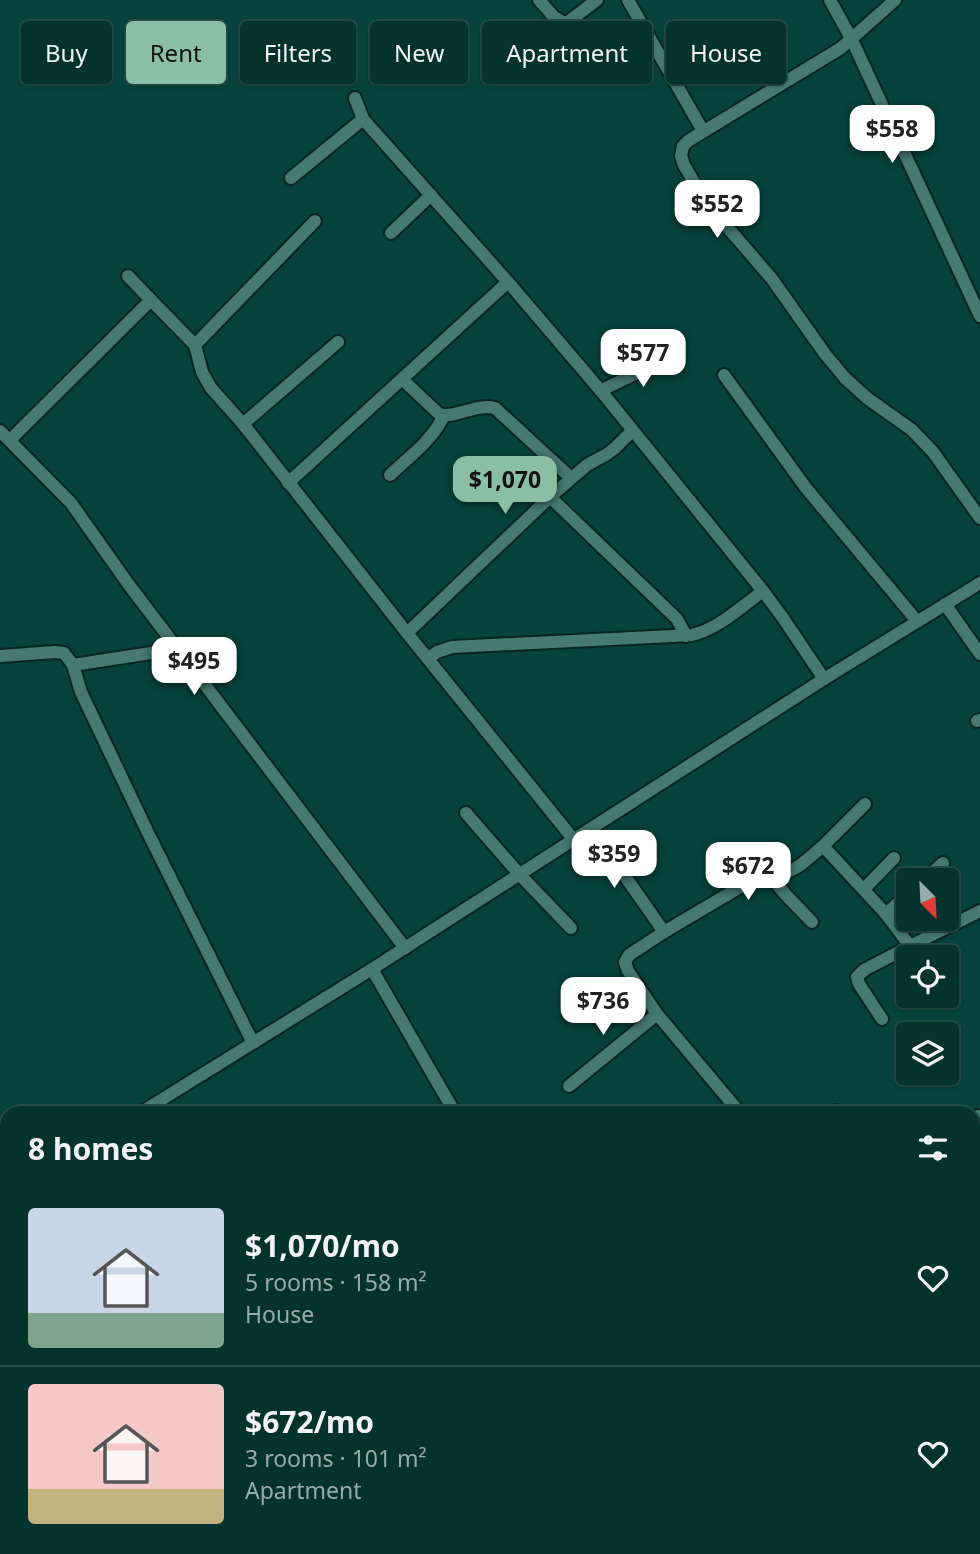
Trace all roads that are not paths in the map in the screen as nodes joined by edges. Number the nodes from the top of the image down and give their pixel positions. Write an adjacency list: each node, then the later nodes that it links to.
1 (539, 0): 6 (street)
2 (597, 0): 7 (street)
3 (628, 0): 11 (street)
4 (830, 0): 8 (street)
5 (895, 0): 8 (street)
6 (560, 21)
7 (569, 21)
8 (852, 40): 11 (street); 19 (street)
9 (355, 98): 10 (street)
10 (363, 119): 12 (street); 13 (street)
11 (703, 131): 34 (street)
12 (291, 178)
13 (431, 195): 15 (street); 17 (street)
14 (315, 220): 21 (street)
15 (391, 233)
16 (128, 276): 18 (street)
17 (508, 282): 24 (street); 25 (street)
18 (151, 300): 21 (street); 29 (street)
19 (980, 316)
20 (338, 342): 27 (street)
21 (195, 345): 27 (street)
22 (662, 356): 25 (street)
23 (724, 375): 38 (street)
24 (403, 380): 26 (street); 32 (street)
25 (601, 391): 28 (street)
26 (444, 415): 30 (street); 31 (street)
27 (243, 424): 32 (street)
28 (632, 431): 31 (street); 36 (street)
29 (5, 436): 41 (street)
30 (390, 475)
31 (571, 478): 33 (street)
32 (288, 483): 39 (street)
33 (550, 497): 39 (street); 40 (street)
34 (980, 518)
35 (980, 583): 37 (street)
36 (763, 591): 40 (street); 46 (street)
37 (945, 604): 38 (street); 42 (street)
38 (917, 621): 46 (street)
39 (407, 633): 44 (street)
40 (686, 636): 44 (street)
41 (175, 645): 45 (street); 66 (street)
42 (980, 654)
43 (0, 656): 45 (street)
44 (428, 659): 50 (street)
45 (73, 665): 71 (street)
46 (824, 679): 49 (street)
47 (865, 804): 51 (street)
48 (466, 813): 55 (street)
49 (592, 829): 50 (street); 63 (street)
50 (574, 840): 55 (street)
51 (823, 846): 56 (street); 57 (street)
52 (894, 858): 57 (street)
53 (943, 863): 54 (street)
54 (937, 868)
55 (520, 875): 62 (street); 66 (street)
56 (769, 875): 61 (street); 63 (street)
57 (864, 889): 60 (street)
58 (896, 905): 60 (street)
59 (980, 911): 65 (street)
60 (886, 914): 64 (street)
61 (812, 922)
62 (571, 928)
63 (664, 932): 69 (street)
64 (909, 945)
65 (912, 945)
66 (405, 948): 68 (street)
67 (896, 953): 70 (street)
68 (372, 969): 71 (street); 74 (street)
69 (657, 1014): 72 (street); 75 (street)
70 (882, 1019)
71 (253, 1043): 73 (street)
72 (569, 1086)
73 (151, 1106)
74 (451, 1106)
75 (730, 1106)

